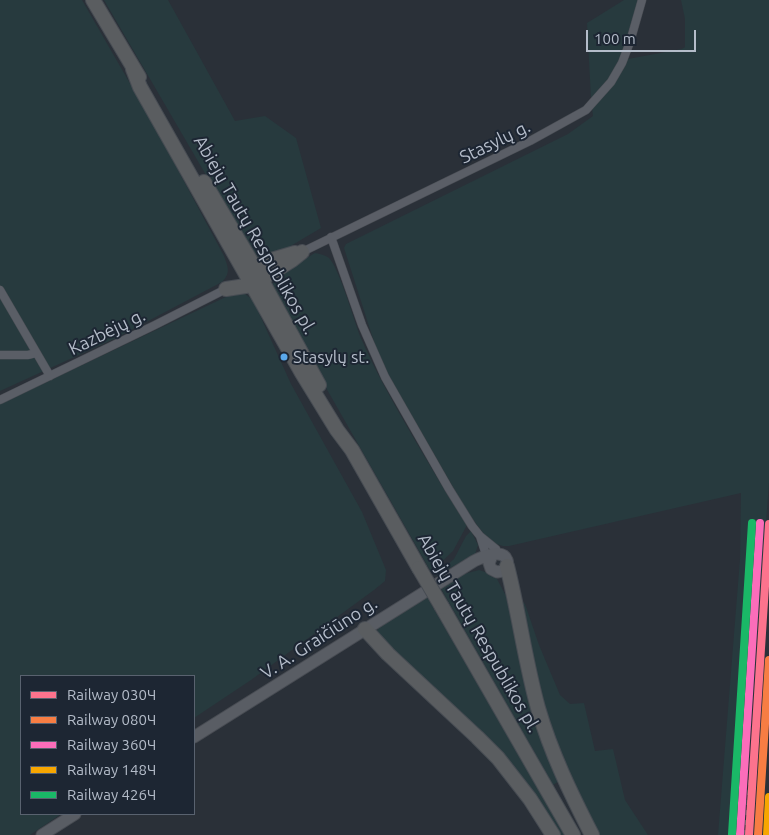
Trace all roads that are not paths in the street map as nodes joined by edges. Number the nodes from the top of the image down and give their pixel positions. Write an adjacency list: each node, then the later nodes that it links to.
1 (93, 0): 5 (highway, Abiejų Tautų Respublikos pl.)
2 (642, 0): 3 (street, Stasylų g.)
3 (331, 237): 4 (street, Stasylų g.); 12 (street)
4 (302, 252): 5 (highway)
5 (254, 276): 6 (highway); 20 (highway, Abiejų Tautų Respublikos pl., bridge)
6 (226, 289): 10 (street, Kazbėjų g.)
7 (0, 290): 8 (street)
8 (36, 353): 9 (street); 10 (street)
9 (0, 355)
10 (50, 376): 11 (street, Kazbėjų g.)
11 (0, 400)
12 (480, 536): 13 (street); 13 (street)
13 (491, 559): 14 (main road, V. A. Graičiūno g.); 14 (main road); 15 (main road, V. A. Graičiūno g.)
14 (507, 566): 21 (highway)
15 (365, 629): 16 (main road, V. A. Graičiūno g.); 19 (highway)
16 (195, 736)
17 (73, 815): 18 (main road)
18 (42, 835)
19 (554, 835)
20 (573, 835)
21 (592, 835)

